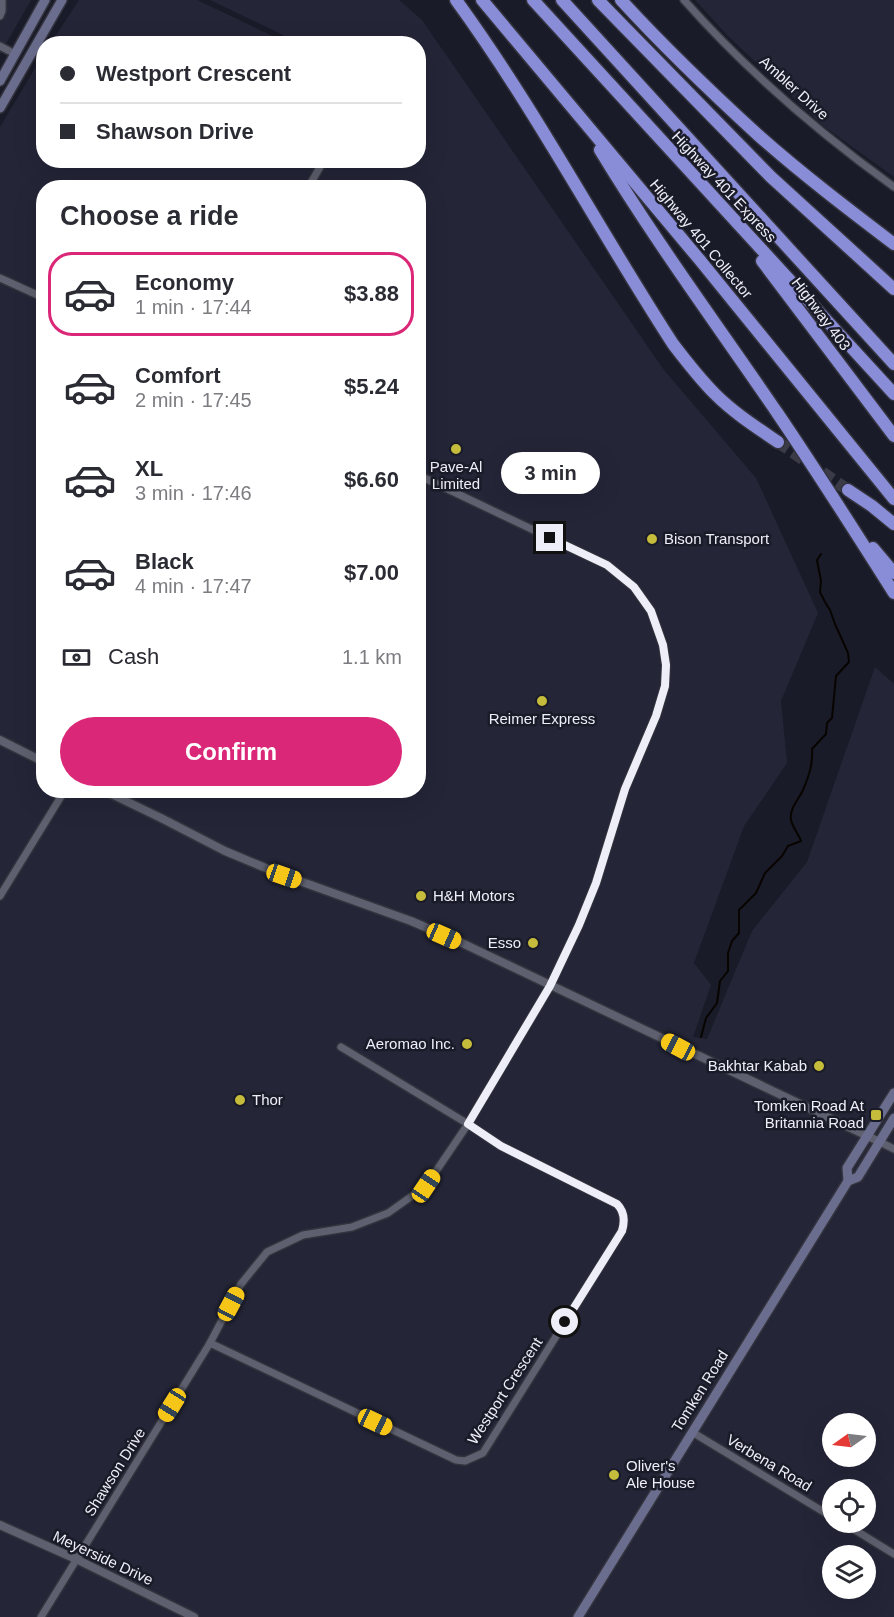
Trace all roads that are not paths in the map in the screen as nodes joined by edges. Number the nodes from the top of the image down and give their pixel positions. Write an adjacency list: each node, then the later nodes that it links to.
1 (2, 0): 11 (street)
2 (45, 0): 15 (main road)
3 (62, 0): 12 (main road)
4 (456, 0): 28 (highway)
5 (482, 0): 18 (highway, Highway 401 Collector)
6 (532, 0): 20 (highway, Highway 401 Express)
7 (562, 0): 25 (highway, Highway 401 Express)
8 (598, 0): 23 (highway)
9 (621, 0): 21 (highway)
10 (684, 0): 19 (street, Ambler Drive)
11 (0, 16)
12 (41, 36)
13 (36, 45): 17 (main road)
14 (0, 46): 15 (street)
15 (15, 54): 16 (main road)
16 (0, 81)
17 (0, 108)
18 (579, 116): 31 (highway, Highway 401 Collector); 32 (highway)
19 (894, 187)
20 (724, 209): 26 (highway, Highway 401 Express); 27 (highway, Highway 403)
21 (894, 244)
22 (0, 278): 24 (street)
23 (894, 287)
24 (36, 294)
25 (894, 364)
26 (894, 394)
27 (894, 436)
28 (778, 442)
29 (426, 479): 41 (street, Shawson Drive)
30 (848, 490): 33 (highway)
31 (894, 500)
32 (840, 508): 34 (highway); 35 (highway)
33 (894, 524)
34 (894, 573)
35 (894, 593)
36 (0, 740): 37 (street)
37 (36, 758)
38 (60, 798): 40 (street)
39 (120, 798): 41 (street)
40 (0, 896)
41 (550, 986): 45 (street, Shawson Drive); 46 (street)
42 (341, 1047): 45 (street, Westport Crescent)
43 (894, 1093): 46 (main road, Tomken Road)
44 (894, 1118): 47 (main road, Tomken Road)
45 (468, 1124): 50 (street, Shawson Drive); 50 (street, Westport Crescent)
46 (867, 1135): 47 (street); 49 (main road, Tomken Road)
47 (880, 1142): 48 (street); 49 (main road, Tomken Road)
48 (894, 1149)
49 (848, 1180): 51 (main road, Tomken Road)
50 (210, 1343): 56 (street, Shawson Drive)
51 (692, 1432): 52 (street, Verbena Road); 59 (main road, Tomken Road)
52 (822, 1511)
53 (0, 1525): 56 (street, Meyerside Drive)
54 (860, 1533): 55 (street)
55 (894, 1554)
56 (76, 1559): 57 (street, Shawson Drive); 58 (street, Meyerside Drive)
57 (41, 1617)
58 (194, 1617)
59 (578, 1617)

